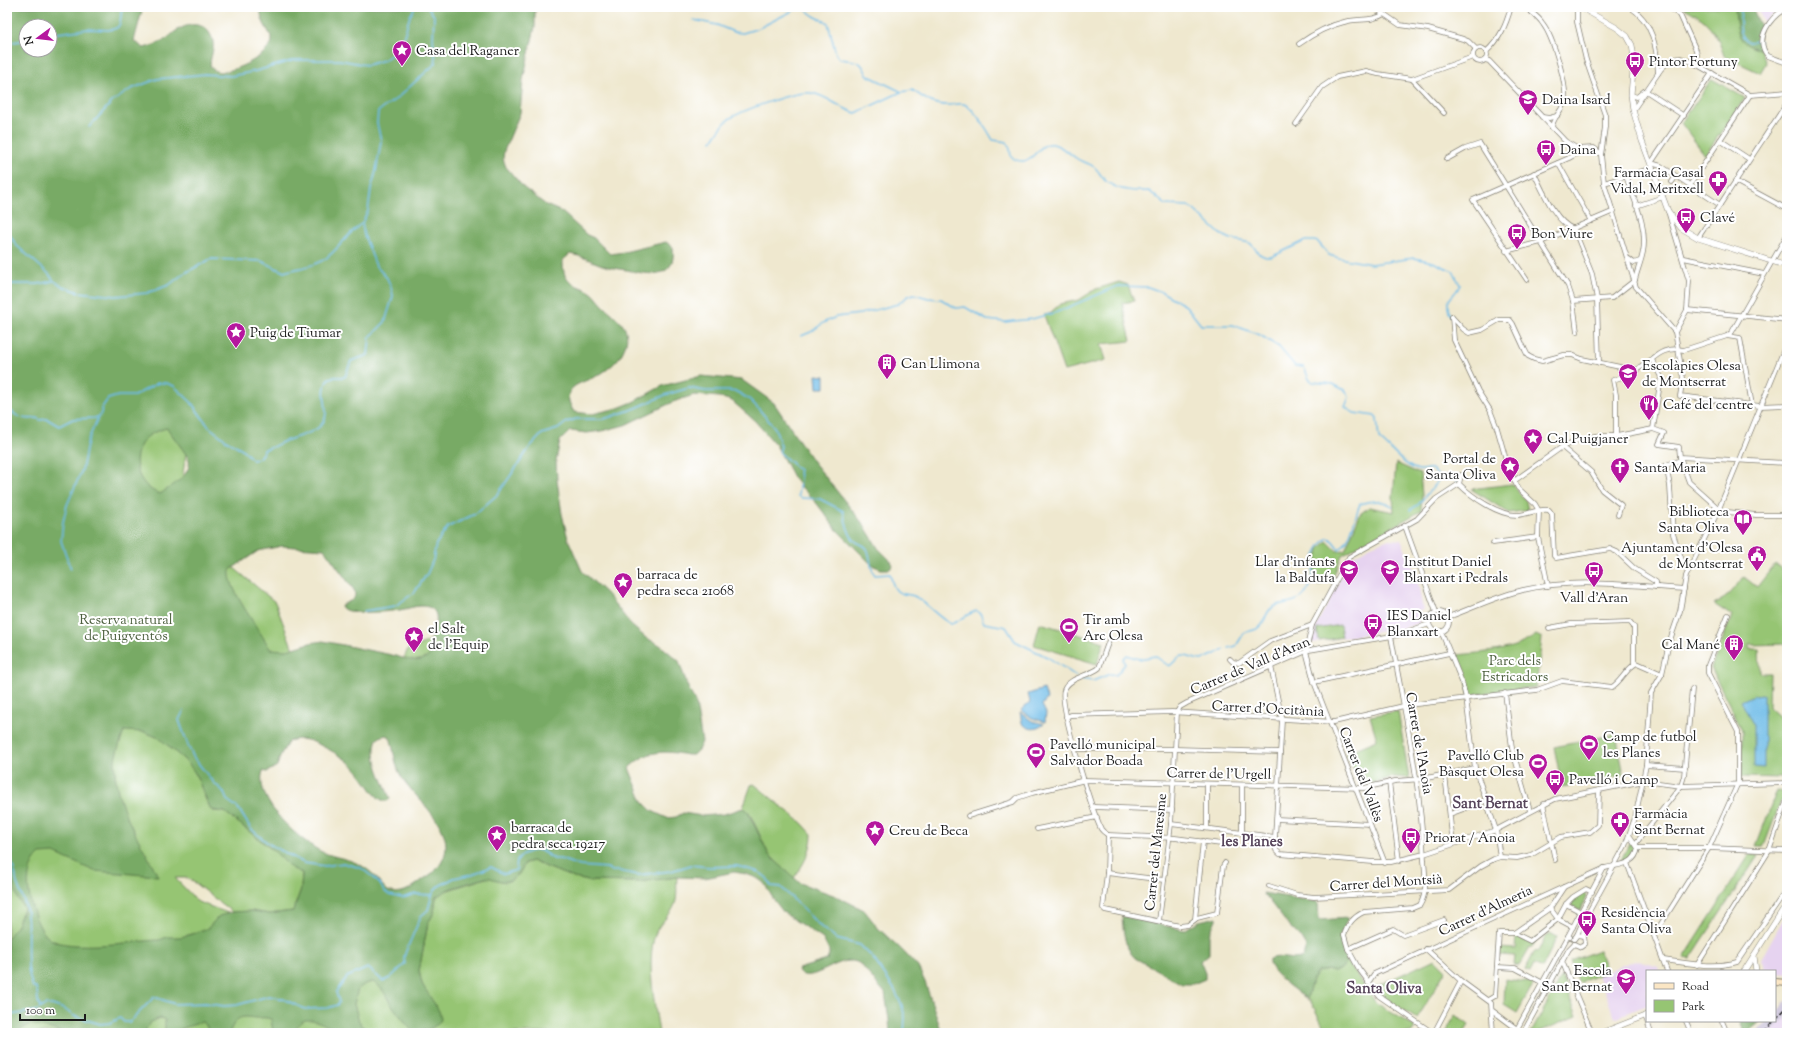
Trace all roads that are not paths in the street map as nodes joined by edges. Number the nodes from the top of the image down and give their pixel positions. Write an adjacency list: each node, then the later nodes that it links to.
1 (1373, 7): 8 (street)
2 (1511, 7): 11 (street)
3 (1525, 7): 26 (street)
4 (1578, 7): 21 (street); 32 (street)
5 (1630, 7): 16 (street)
6 (1787, 8): 15 (street)
7 (1672, 10): 14 (street)
8 (1384, 14): 9 (street); 10 (street)
9 (1299, 44)
10 (1476, 49): 11 (street); 12 (street)
11 (1486, 52): 13 (street)
12 (1473, 57): 13 (street); 18 (street)
13 (1485, 60): 28 (street)
14 (1695, 63): 16 (street); 17 (street)
15 (1787, 63)
16 (1658, 73): 19 (street)
17 (1712, 73): 22 (street); 27 (street)
18 (1412, 79): 25 (street); 29 (street)
19 (1647, 90): 21 (street); 24 (street); 27 (street)
20 (1787, 92): 22 (street)
21 (1631, 94): 24 (street)
22 (1750, 95): 31 (street)
23 (1787, 103): 37 (street)
24 (1633, 110): 39 (street)
25 (1444, 113)
26 (1557, 115): 28 (street); 30 (street)
27 (1684, 116): 39 (street)
28 (1542, 117): 30 (street)
29 (1296, 124)
30 (1552, 128): 34 (street)
31 (1720, 140): 37 (street); 46 (street)
32 (1603, 141): 33 (street); 35 (street)
33 (1594, 148): 34 (street); 35 (street)
34 (1578, 149): 38 (street)
35 (1601, 155): 45 (street)
36 (1447, 159): 47 (street)
37 (1749, 159): 43 (street)
38 (1558, 163): 40 (street); 54 (street)
39 (1652, 166): 41 (street); 42 (street); 48 (street)
40 (1534, 173): 47 (street); 56 (street)
41 (1626, 176): 45 (street); 50 (street)
42 (1676, 176): 44 (street); 46 (street)
43 (1735, 181): 49 (street); 51 (street)
44 (1672, 182)
45 (1604, 183): 52 (street)
46 (1690, 185): 49 (street)
47 (1506, 186): 60 (street); 61 (street)
48 (1663, 197): 50 (street); 53 (street)
49 (1720, 205): 59 (street)
50 (1636, 206): 64 (street)
51 (1787, 209)
52 (1614, 211): 54 (street); 63 (street)
53 (1668, 211): 55 (street); 58 (street)
54 (1590, 221): 56 (street)
55 (1681, 228): 58 (street); 59 (street)
56 (1574, 229): 60 (street); 70 (street)
57 (1787, 235): 65 (street)
58 (1675, 237): 62 (street)
59 (1698, 238): 65 (street)
60 (1541, 242): 61 (street); 71 (street)
61 (1506, 251): 68 (street)
62 (1683, 258): 67 (street); 72 (street)
63 (1628, 259): 64 (street); 69 (street)
64 (1640, 261): 69 (street)
65 (1772, 261): 66 (street); 67 (street)
66 (1787, 266)
67 (1764, 274): 73 (street)
68 (1526, 280)
69 (1635, 280): 70 (street); 76 (street)
70 (1597, 299): 71 (street); 81 (street)
71 (1573, 301): 75 (street)
72 (1687, 310): 73 (street); 76 (street)
73 (1742, 315): 74 (street); 77 (street)
74 (1787, 320)
75 (1577, 332)
76 (1675, 332): 79 (street)
77 (1727, 336): 79 (street); 83 (street)
78 (1787, 342): 84 (street)
79 (1678, 348): 80 (street); 83 (street)
80 (1652, 360): 82 (street); 86 (street)
81 (1600, 363): 82 (street); 93 (street)
82 (1626, 372): 87 (street)
83 (1752, 405): 84 (street)
84 (1760, 406): 85 (street); 90 (street)
85 (1787, 406)
86 (1653, 429): 87 (street); 89 (street)
87 (1616, 436): 88 (street)
88 (1562, 447): 93 (street); 97 (street)
89 (1681, 458): 90 (street); 95 (street); 102 (street)
90 (1737, 461): 91 (street); 95 (street)
91 (1787, 463)
92 (1461, 474): 94 (street)
93 (1514, 481): 96 (street)
94 (1459, 484): 96 (street); 99 (street, Carrer del Vallès)
95 (1718, 510): 98 (street); 102 (street)
96 (1539, 511): 100 (street); 104 (street)
97 (1618, 515)
98 (1787, 515)
99 (1405, 526): 106 (street); 110 (street, Carrer del Vallès)
100 (1538, 537): 101 (street); 103 (street)
101 (1493, 543)
102 (1688, 572): 105 (street)
103 (1548, 586): 104 (street); 108 (street)
104 (1656, 588): 105 (street)
105 (1684, 589): 121 (street)
106 (1436, 612): 108 (street); 109 (street)
107 (1728, 615): 143 (street)
108 (1448, 617): 112 (street)
109 (1429, 624): 112 (street); 113 (street, Carrer de Vall d'Aran)
110 (1312, 625): 115 (street, Carrer del Vallès); 117 (street)
111 (1550, 628): 119 (street)
112 (1442, 631): 116 (street)
113 (1391, 636): 115 (street, Carrer de Vall d'Aran); 118 (street, Carrer de l'Anoia)
114 (1109, 640): 128 (street)
115 (1306, 651): 120 (street, Carrer de Vall d'Aran); 122 (street, Carrer del Vallès)
116 (1449, 653): 118 (street); 125 (street)
117 (1230, 659)
118 (1396, 664): 122 (street); 126 (street, Carrer de l'Anoia)
119 (1634, 664): 121 (street); 124 (street, Carrer d'Occitània)
120 (1271, 666): 127 (street, Carrer de Vall d'Aran); 129 (street)
121 (1662, 674): 134 (street)
122 (1314, 682): 130 (street, Carrer del Vallès)
123 (1692, 689): 136 (street)
124 (1505, 693): 125 (street, Carrer d'Occitània); 156 (street)
125 (1466, 698): 126 (street, Carrer d'Occitània); 135 (street)
126 (1403, 706): 130 (street, Carrer d'Occitània); 138 (street, Carrer de l'Anoia)
127 (1177, 712): 128 (street, Carrer d'Occitània); 129 (street, Carrer d'Occitània); 132 (street, Carrer del Maresme)
128 (1066, 717): 131 (street)
129 (1282, 720): 130 (street, Carrer d'Occitània); 133 (street)
130 (1330, 722): 149 (street, Carrer del Vallès)
131 (1076, 749): 132 (street); 139 (street)
132 (1175, 749): 133 (street); 142 (street, Carrer del Maresme)
133 (1280, 752): 147 (street)
134 (1646, 765): 136 (street); 140 (street)
135 (1475, 768): 137 (street, Carrer de l'Urgell); 152 (street)
136 (1685, 768): 148 (street)
137 (1445, 774): 138 (street, Carrer de l'Urgell); 157 (street)
138 (1417, 779): 141 (street, Carrer de l'Urgell); 180 (street, Carrer de l'Anoia)
139 (1085, 780): 142 (street, Carrer de l'Urgell); 154 (street); 158 (street, Carrer de l'Urgell)
140 (1644, 781): 148 (street); 150 (street); 168 (street)
141 (1389, 782): 149 (street, Carrer de l'Urgell); 183 (street)
142 (1173, 783): 145 (street, Carrer de l'Urgell); 155 (street, Carrer del Maresme)
143 (1738, 783): 144 (street); 148 (street); 177 (street)
144 (1787, 783)
145 (1207, 784): 146 (street, Carrer de l'Urgell); 163 (street)
146 (1242, 785): 147 (street, Carrer de l'Urgell); 166 (street)
147 (1279, 785): 149 (street, Carrer de l'Urgell); 160 (street)
148 (1681, 786): 174 (street)
149 (1356, 788): 162 (street, Carrer del Vallès)
150 (1599, 791): 153 (street); 172 (street, Carrer del Montsià)
151 (1787, 799): 178 (street)
152 (1485, 801): 157 (street); 165 (street)
153 (1543, 804): 156 (street); 172 (street)
154 (1094, 807): 155 (street); 159 (street)
155 (1172, 810): 161 (street, Carrer del Maresme)
156 (1530, 811): 165 (street)
157 (1450, 814): 173 (street)
158 (968, 816)
159 (1097, 817): 164 (street); 167 (street)
160 (1277, 819): 162 (street); 169 (street)
161 (1171, 824): 163 (street); 170 (street, Carrer del Maresme)
162 (1370, 824): 185 (street, Carrer del Vallès)
163 (1207, 828): 166 (street)
164 (1037, 829)
165 (1496, 830): 173 (street); 181 (street)
166 (1242, 832): 169 (street)
167 (1108, 835): 170 (street); 189 (street)
168 (1629, 835): 174 (street); 187 (street)
169 (1275, 837): 185 (street)
170 (1169, 838): 171 (street); 190 (street, Carrer del Maresme)
171 (1203, 841): 175 (street); 200 (street)
172 (1551, 842): 181 (street, Carrer del Montsià); 182 (street)
173 (1453, 844): 180 (street)
174 (1636, 844): 176 (street)
175 (1229, 845)
176 (1638, 848): 177 (street); 186 (street)
177 (1709, 848): 178 (street); 208 (street)
178 (1768, 851): 179 (street); 218 (street)
179 (1787, 851)
180 (1424, 854): 183 (street); 194 (street, Carrer de l'Anoia)
181 (1500, 857): 194 (street, Carrer del Montsià)
182 (1555, 860)
183 (1399, 861): 185 (street)
184 (1225, 863): 200 (street)
185 (1385, 863)
186 (1627, 863): 187 (street, Carrer d'Almeria); 208 (street)
187 (1615, 865): 188 (street, Carrer d'Almeria); 203 (street)
188 (1605, 868): 192 (street, Carrer d'Almeria); 195 (street)
189 (1107, 873): 190 (street); 204 (street)
190 (1164, 880): 204 (street, Carrer del Maresme)
191 (1269, 886): 194 (street, Carrer del Montsià)
192 (1564, 886): 198 (street); 214 (street, Carrer d'Almeria)
193 (1787, 890): 218 (street)
194 (1425, 891): 213 (street)
195 (1592, 892): 197 (street); 199 (street)
196 (1787, 903): 215 (street)
197 (1566, 904): 199 (street); 201 (street)
198 (1550, 908): 201 (street); 206 (street)
199 (1581, 912): 205 (street)
200 (1195, 919): 204 (street)
201 (1558, 919): 205 (street); 206 (street)
202 (1444, 920): 213 (street)
203 (1584, 920): 207 (street); 210 (street)
204 (1159, 921)
205 (1573, 927): 209 (street)
206 (1514, 933): 219 (street)
207 (1577, 935): 210 (street); 211 (street)
208 (1654, 935): 216 (street)
209 (1568, 936): 211 (street); 226 (street)
210 (1583, 936): 212 (street)
211 (1574, 939): 212 (street)
212 (1574, 944): 217 (street)
213 (1348, 949): 225 (street)
214 (1426, 949): 223 (street); 225 (street, Carrer d'Almeria)
215 (1755, 953): 220 (street); 222 (street)
216 (1663, 960): 218 (street); 221 (street)
217 (1562, 961): 237 (street); 238 (street)
218 (1697, 965)
219 (1496, 966): 226 (street); 228 (street)
220 (1746, 969): 222 (street)
221 (1668, 970)
222 (1756, 970)
223 (1461, 981): 228 (street); 235 (street)
224 (1776, 982): 227 (main road)
225 (1368, 983): 235 (street)
226 (1543, 983): 229 (street)
227 (1787, 983)
228 (1488, 1000): 229 (street)
229 (1493, 1011): 236 (street)
230 (1646, 1015): 234 (street)
231 (1648, 1022): 240 (street)
232 (1686, 1022): 241 (street)
233 (1722, 1022): 242 (street)
234 (1613, 1031): 239 (street)
235 (1433, 1033)
236 (1493, 1033)
237 (1523, 1033)
238 (1592, 1033)
239 (1601, 1033)
240 (1652, 1033)
241 (1691, 1033)
242 (1727, 1033)

